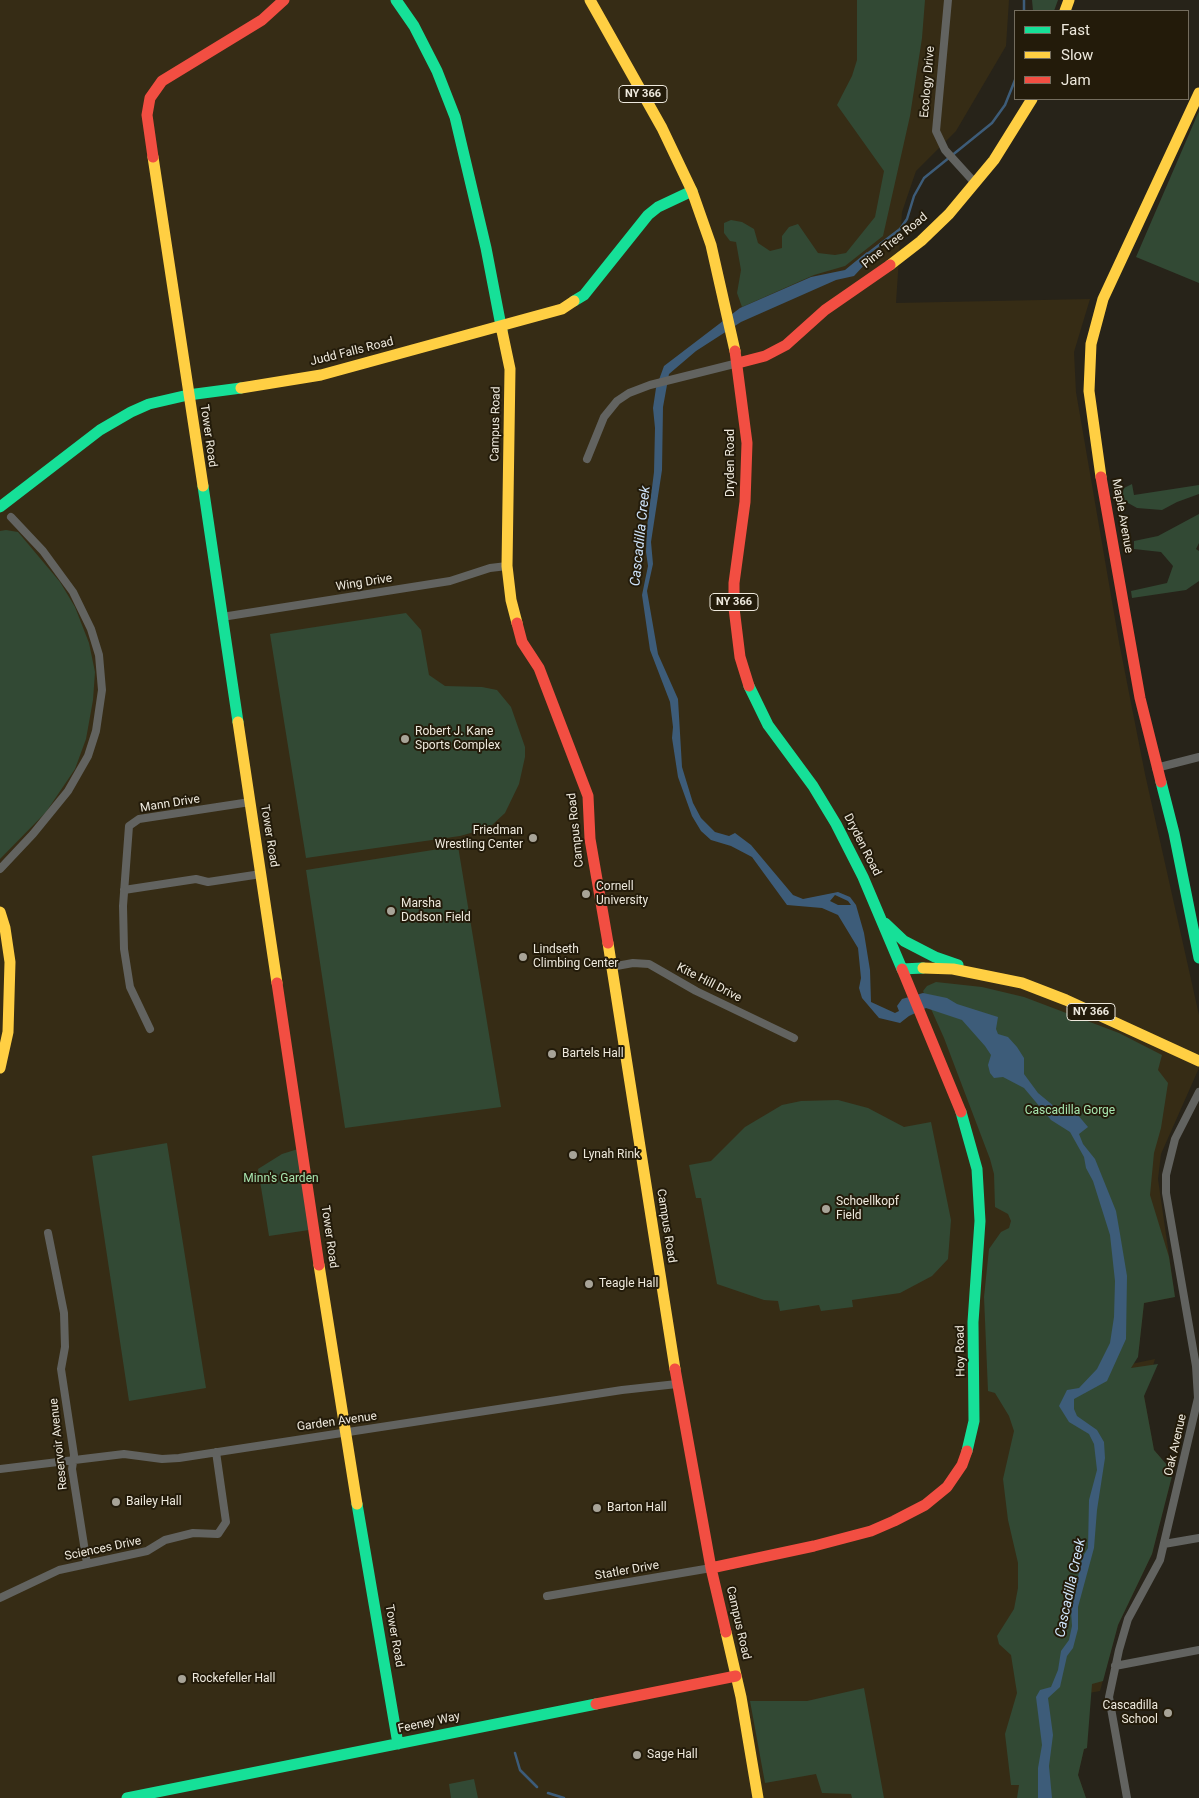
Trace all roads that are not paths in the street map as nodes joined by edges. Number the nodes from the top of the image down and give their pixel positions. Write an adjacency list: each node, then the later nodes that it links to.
1 (284, 0): 11 (street, Tower Road)
2 (396, 0): 9 (street, Campus Road)
3 (590, 0): 8 (street, Dryden Road / NY 366)
4 (948, 0): 7 (street, Ecology Drive)
5 (1199, 94): 18 (street, Maple Avenue)
6 (1031, 100): 7 (street, Pine Tree Road)
7 (975, 183): 10 (street, Pine Tree Road)
8 (692, 191): 9 (street, Judd Falls Road); 10 (street, Dryden Road / NY 366)
9 (502, 326): 11 (street, Judd Falls Road); 15 (street, Campus Road)
10 (738, 363): 12 (street); 24 (street, Dryden Road / NY 366)
11 (188, 395): 13 (street, Judd Falls Road); 16 (street, Tower Road)
12 (587, 459)
13 (0, 507)
14 (11, 516): 20 (street)
15 (507, 566): 16 (street, Wing Drive); 26 (street, Campus Road)
16 (222, 617): 19 (street, Tower Road)
17 (1199, 758): 18 (street)
18 (1156, 768): 25 (street, Maple Avenue)
19 (250, 802): 21 (street, Tower Road); 22 (street, Mann Drive)
20 (0, 869)
21 (261, 874): 22 (street); 37 (street, Tower Road)
22 (124, 890): 29 (street, Mann Drive)
23 (0, 912): 32 (street)
24 (882, 920): 27 (street, Dryden Road / NY 366); 28 (street, Dryden Road / NY 366)
25 (1199, 958)
26 (611, 967): 30 (street, Kite Hill Drive); 35 (street, Campus Road)
27 (902, 969): 28 (street, Dryden Road / NY 366); 44 (street, Hoy Road)
28 (979, 973): 31 (street, Dryden Road / NY 366)
29 (150, 1029)
30 (794, 1038)
31 (1199, 1061)
32 (0, 1068)
33 (1199, 1092): 36 (street, Oak Avenue)
34 (48, 1233): 39 (street, Reservoir Avenue)
35 (676, 1384): 37 (street, Garden Avenue); 44 (street, Campus Road)
36 (1199, 1391): 42 (street, Oak Avenue)
37 (344, 1432): 38 (street, Garden Avenue); 50 (street, Tower Road)
38 (216, 1452): 39 (street, Garden Avenue); 43 (street, Sciences Drive)
39 (72, 1461): 40 (street, Garden Avenue); 43 (street, Reservoir Avenue)
40 (0, 1469)
41 (1199, 1538): 42 (street)
42 (1164, 1544): 48 (street, Oak Avenue)
43 (87, 1564): 46 (street, Sciences Drive)
44 (711, 1568): 45 (street, Statler Drive); 49 (street, Campus Road)
45 (547, 1596)
46 (0, 1598)
47 (1199, 1650): 48 (street)
48 (1115, 1666): 53 (street, Oak Avenue)
49 (736, 1676): 50 (street, Feeney Way); 52 (street, Campus Road)
50 (398, 1744): 51 (street, Feeney Way)
51 (127, 1798)
52 (758, 1798)
53 (1127, 1798)

